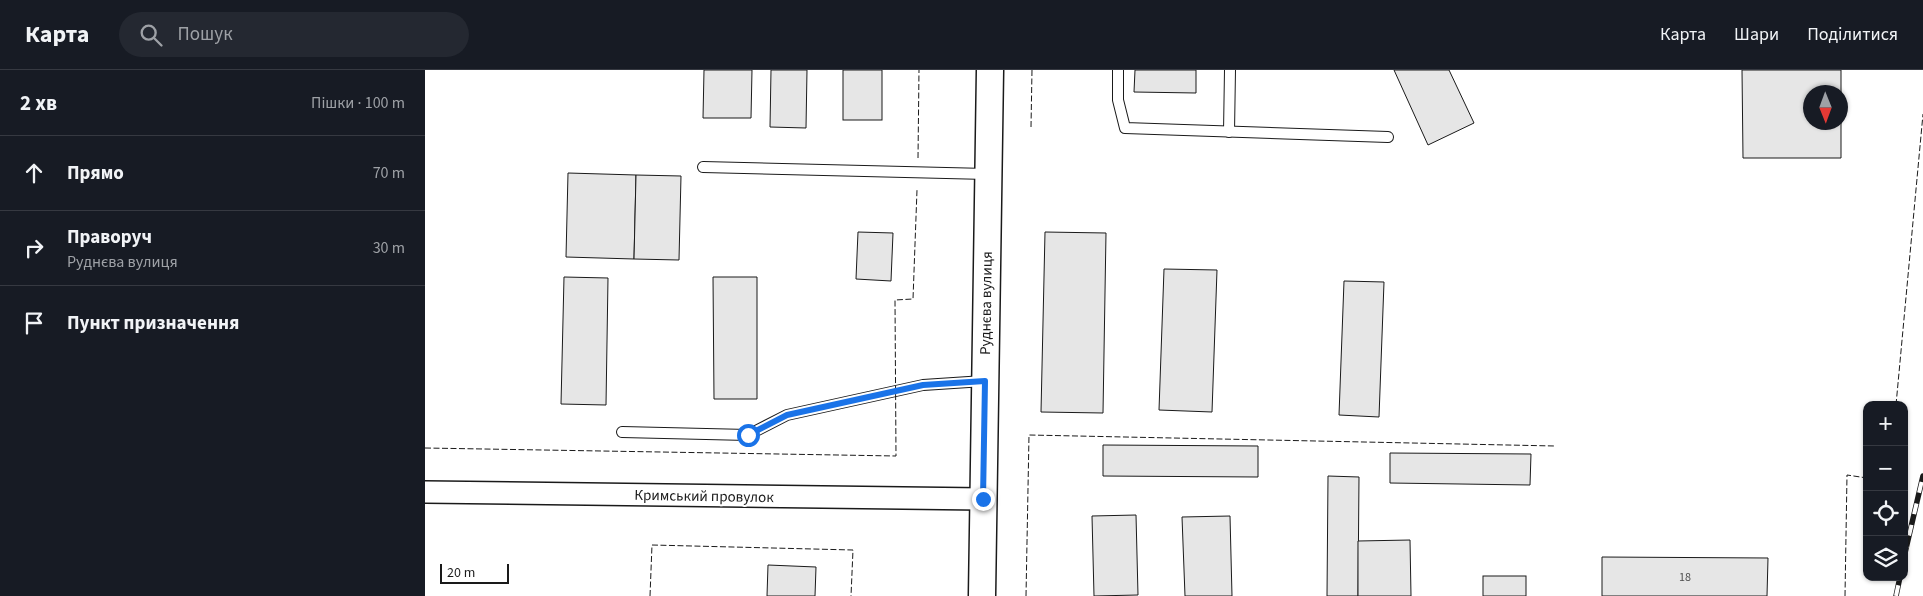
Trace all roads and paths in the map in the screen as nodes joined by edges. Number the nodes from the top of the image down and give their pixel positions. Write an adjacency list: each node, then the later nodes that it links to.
1 (990, 70): 7 (street, Руднєва вулиця)
2 (1118, 70): 4 (lane)
3 (1230, 70): 4 (lane)
4 (1229, 132): 5 (lane)
5 (1388, 137)
6 (703, 167): 7 (lane)
7 (988, 174): 8 (street, Руднєва вулиця)
8 (985, 381): 9 (lane); 11 (street, Руднєва вулиця)
9 (622, 432)
10 (425, 492): 11 (street, Кримський провулок)
11 (983, 499): 12 (street, Руднєва вулиця)
12 (982, 596)

